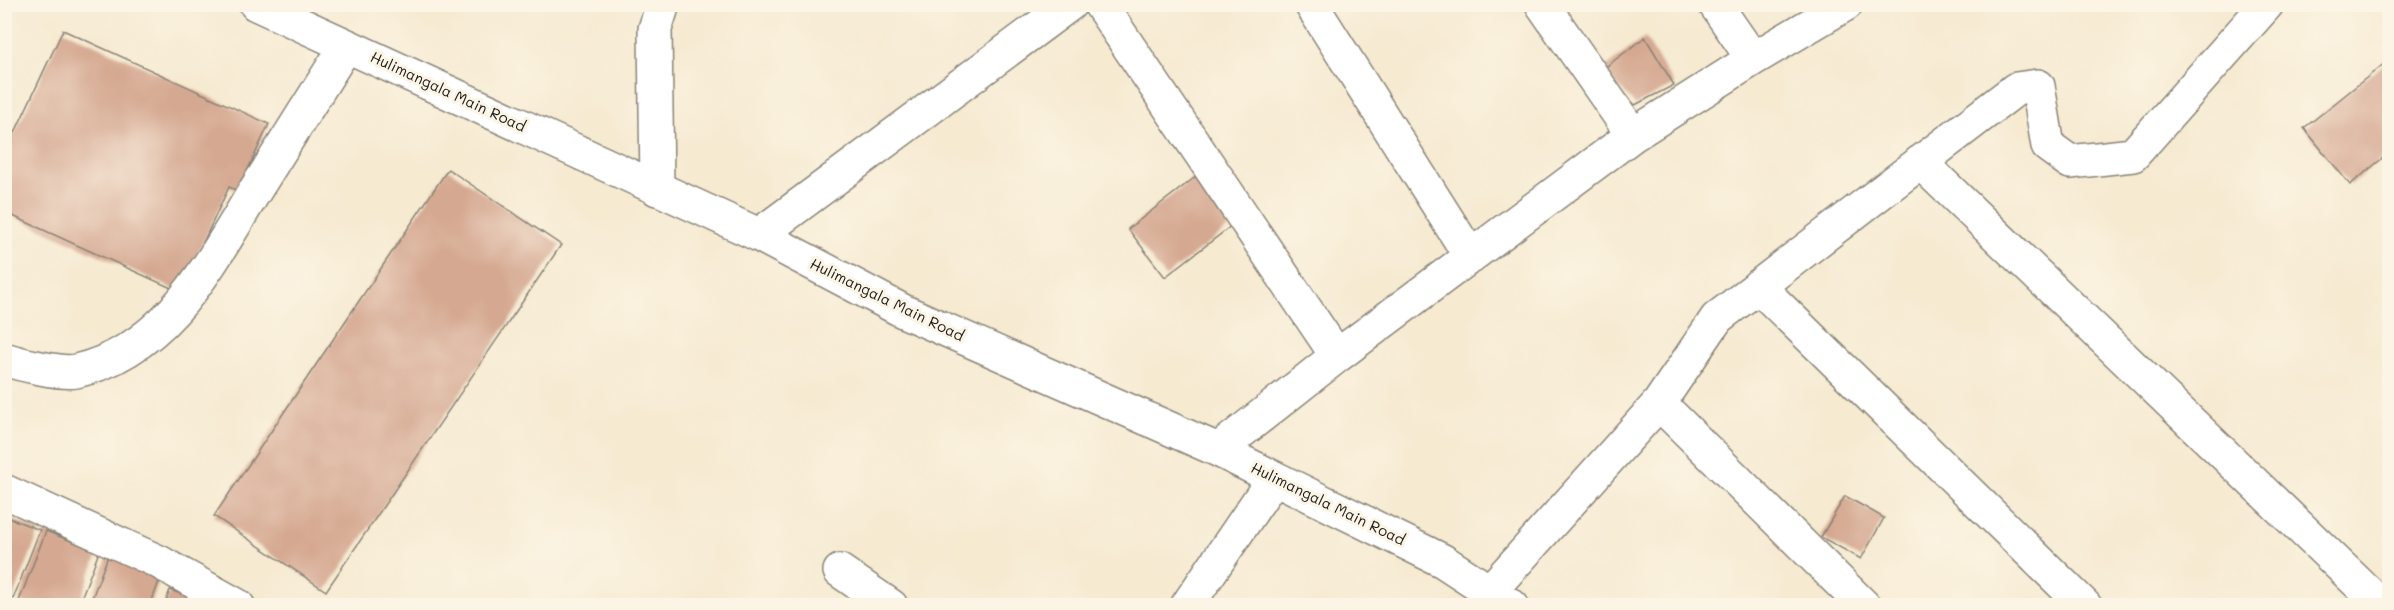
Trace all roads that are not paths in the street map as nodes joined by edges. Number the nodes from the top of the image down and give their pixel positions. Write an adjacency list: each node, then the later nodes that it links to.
1 (256, 4): 10 (street, Hulimangala Main Road)
2 (663, 4): 14 (street)
3 (1070, 4): 15 (street)
4 (1100, 4): 18 (street)
5 (1311, 4): 16 (street)
6 (1542, 4): 12 (street)
7 (1715, 4): 11 (street)
8 (1846, 4): 11 (street)
9 (2267, 4): 13 (street)
10 (346, 46): 14 (street, Hulimangala Main Road); 19 (street)
11 (1753, 59): 12 (street)
12 (1633, 135): 16 (street)
13 (1920, 162): 17 (street); 31 (street)
14 (657, 189): 15 (street, Hulimangala Main Road)
15 (759, 235): 21 (street, Hulimangala Main Road)
16 (1471, 257): 18 (street)
17 (1758, 286): 20 (street); 30 (street)
18 (1337, 356): 21 (street)
19 (4, 359)
20 (1659, 402): 25 (street); 29 (street)
21 (1218, 450): 22 (street, Hulimangala Main Road)
22 (1274, 478): 25 (street, Hulimangala Main Road); 28 (street)
23 (4, 491): 26 (street)
24 (840, 571): 27 (street)
25 (1501, 598)
26 (238, 606)
27 (891, 606)
28 (1187, 606)
29 (1864, 606)
30 (2085, 606)
31 (2382, 606)

